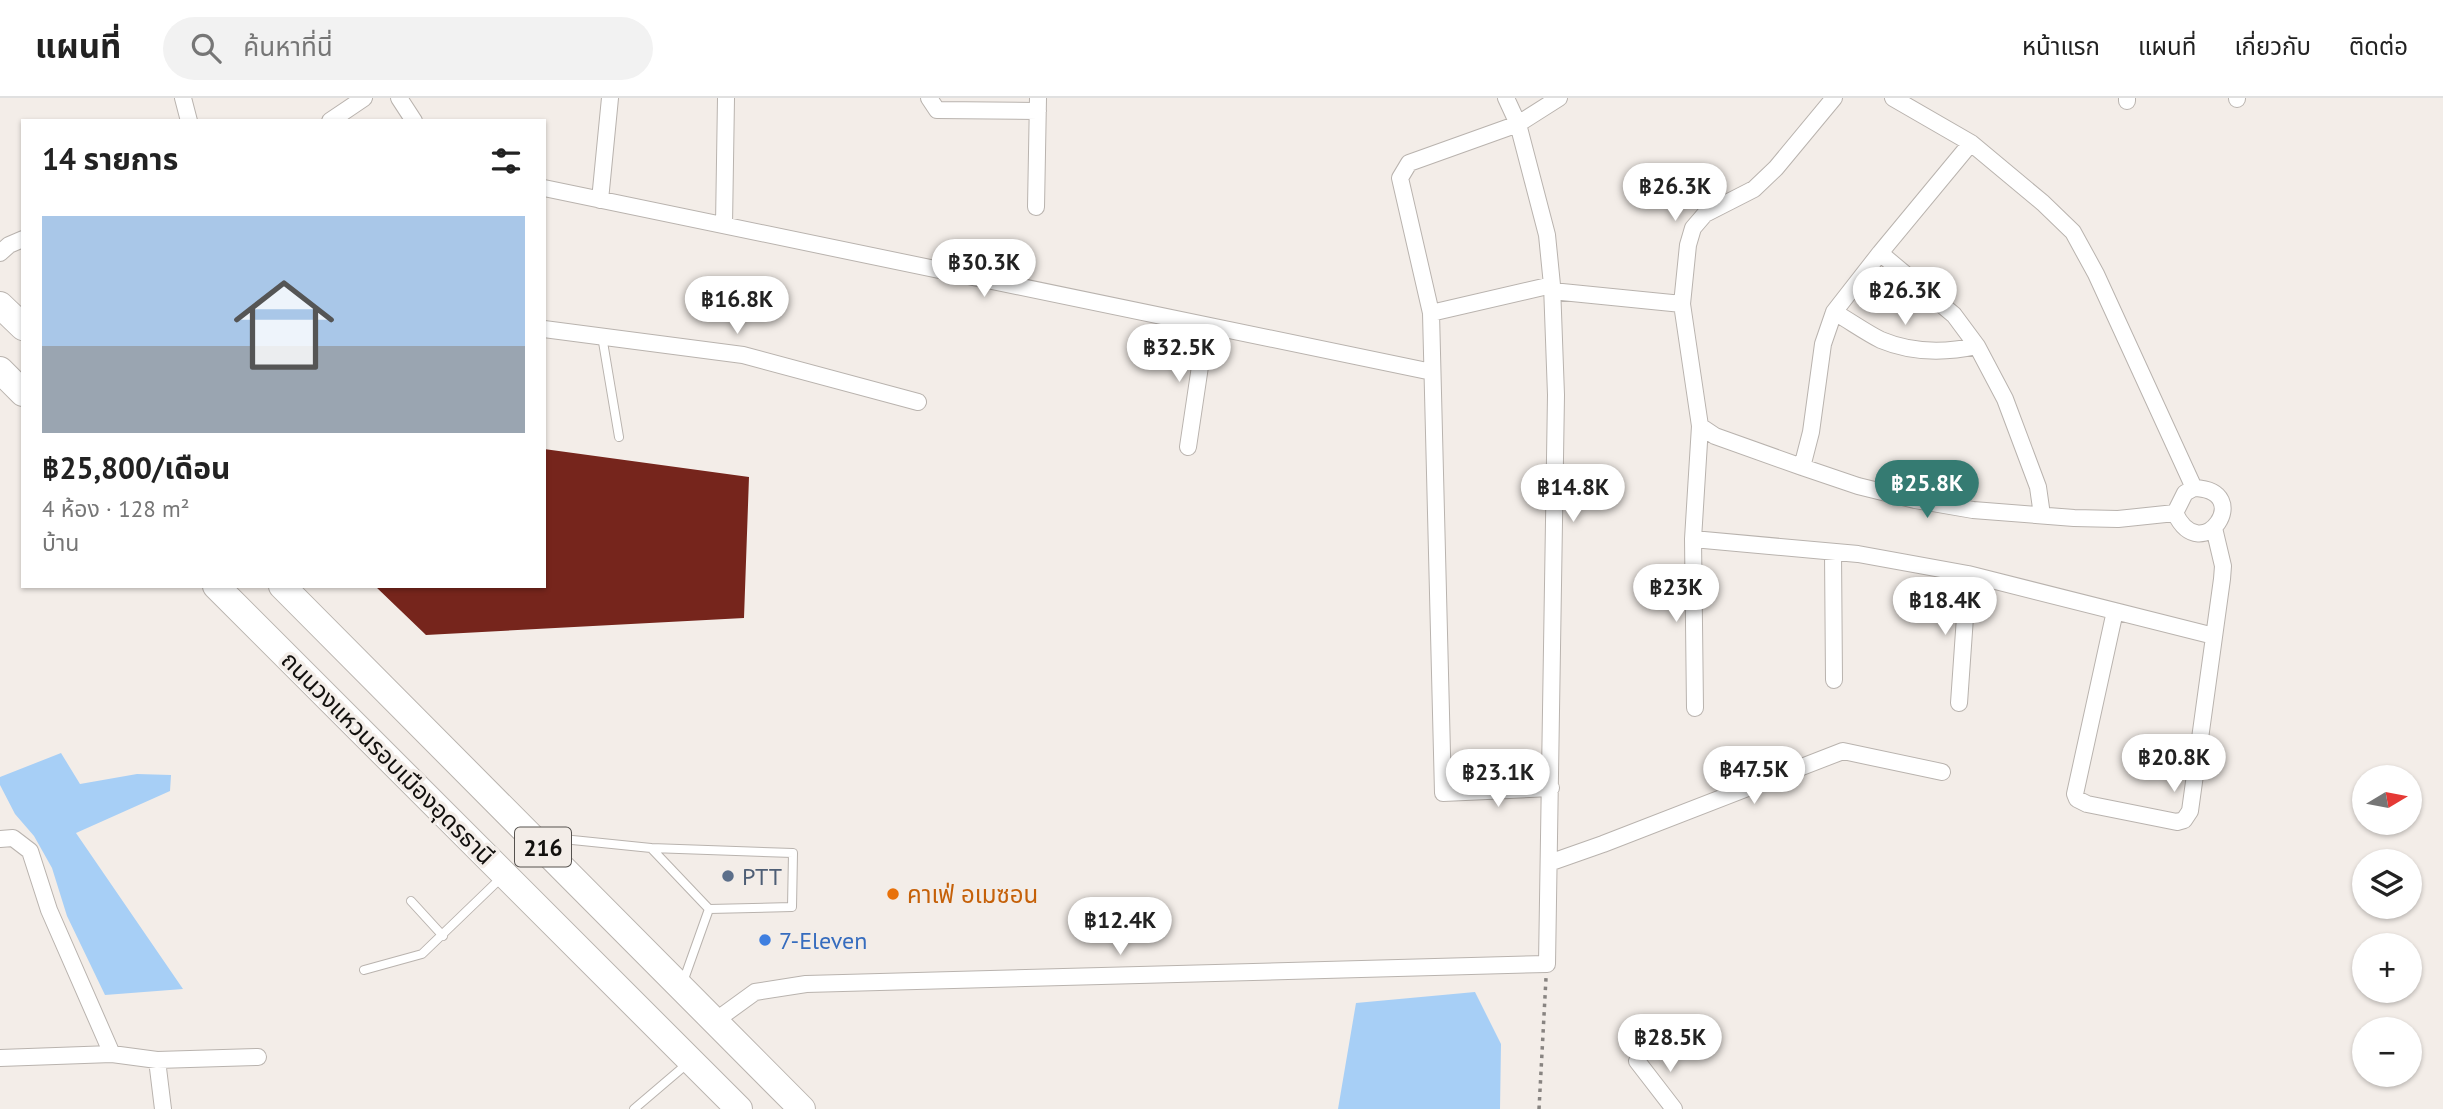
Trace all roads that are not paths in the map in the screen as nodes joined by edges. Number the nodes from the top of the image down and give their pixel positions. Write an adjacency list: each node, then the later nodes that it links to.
1 (183, 98): 12 (street)
2 (365, 98): 13 (street)
3 (399, 98): 14 (street)
4 (610, 98): 18 (street)
5 (726, 98): 20 (street)
6 (929, 98): 11 (street)
7 (1506, 98): 15 (street)
8 (1559, 98): 15 (street)
9 (1834, 98): 25 (street)
10 (1893, 98): 16 (street)
11 (1038, 104): 19 (street)
12 (189, 119)
13 (333, 119)
14 (413, 119)
15 (1518, 124): 24 (street); 28 (street)
16 (1971, 144): 23 (street); 42 (street)
17 (546, 188): 18 (street)
18 (600, 200): 20 (street)
19 (1036, 207)
20 (724, 225): 30 (street)
21 (21, 240): 22 (street)
22 (0, 253)
23 (1880, 253): 27 (street); 33 (street)
24 (1552, 288): 25 (street); 28 (street); 57 (street)
25 (1682, 304): 38 (street)
26 (0, 305): 29 (main road)
27 (1835, 312): 33 (street); 41 (street)
28 (1431, 313): 35 (street)
29 (21, 325)
30 (1206, 326): 35 (street); 40 (street)
31 (546, 329): 32 (street)
32 (602, 336): 37 (street); 39 (lane)
33 (1977, 346): 44 (street)
34 (0, 370): 36 (main road)
35 (1432, 372): 57 (street)
36 (21, 391)
37 (918, 402)
38 (1700, 426): 41 (street); 46 (street)
39 (619, 437)
40 (1188, 447)
41 (1802, 467): 44 (street)
42 (2194, 488): 43 (street); 45 (street)
43 (2175, 513): 44 (street); 45 (street)
44 (2042, 515)
45 (2214, 528): 52 (street)
46 (1693, 539): 47 (street); 55 (street)
47 (1833, 553): 48 (street); 53 (street)
48 (1968, 573): 51 (street); 54 (street)
49 (218, 588): 62 (main road, ถนนวงแหวนรอบเมืองอุดรธานี / 216)
50 (284, 588): 58 (main road, ถนนวงแหวนรอบเมืองอุดรธานี / 216)
51 (2115, 611): 52 (street); 52 (street)
52 (2214, 636)
53 (1834, 680)
54 (1959, 703)
55 (1695, 708)
56 (1942, 772): 61 (street)
57 (1551, 788): 61 (street)
58 (533, 836): 60 (lane); 67 (main road, ถนนวงแหวนรอบเมืองอุดรธานี / 216)
59 (0, 839): 69 (street)
60 (652, 848): 64 (lane); 64 (lane)
61 (1556, 860): 68 (street)
62 (505, 875): 65 (lane); 73 (main road, ถนนวงแหวนรอบเมืองอุดรธานี / 216)
63 (411, 901): 65 (lane)
64 (709, 909): 67 (lane)
65 (443, 936): 66 (lane)
66 (364, 970)
67 (681, 987): 68 (main road, ถนนวงแหวนรอบเมืองอุดรธานี / 216)
68 (715, 1021): 78 (main road, ถนนวงแหวนรอบเมืองอุดรธานี / 216)
69 (112, 1055): 71 (street); 72 (street)
70 (258, 1057): 72 (street)
71 (0, 1059)
72 (157, 1060): 75 (street)
73 (691, 1061): 76 (lane); 77 (main road, ถนนวงแหวนรอบเมืองอุดรธานี / 216)
74 (1637, 1061): 79 (street)
75 (163, 1109)
76 (635, 1109)
77 (739, 1109)
78 (802, 1109)
79 (1674, 1109)

